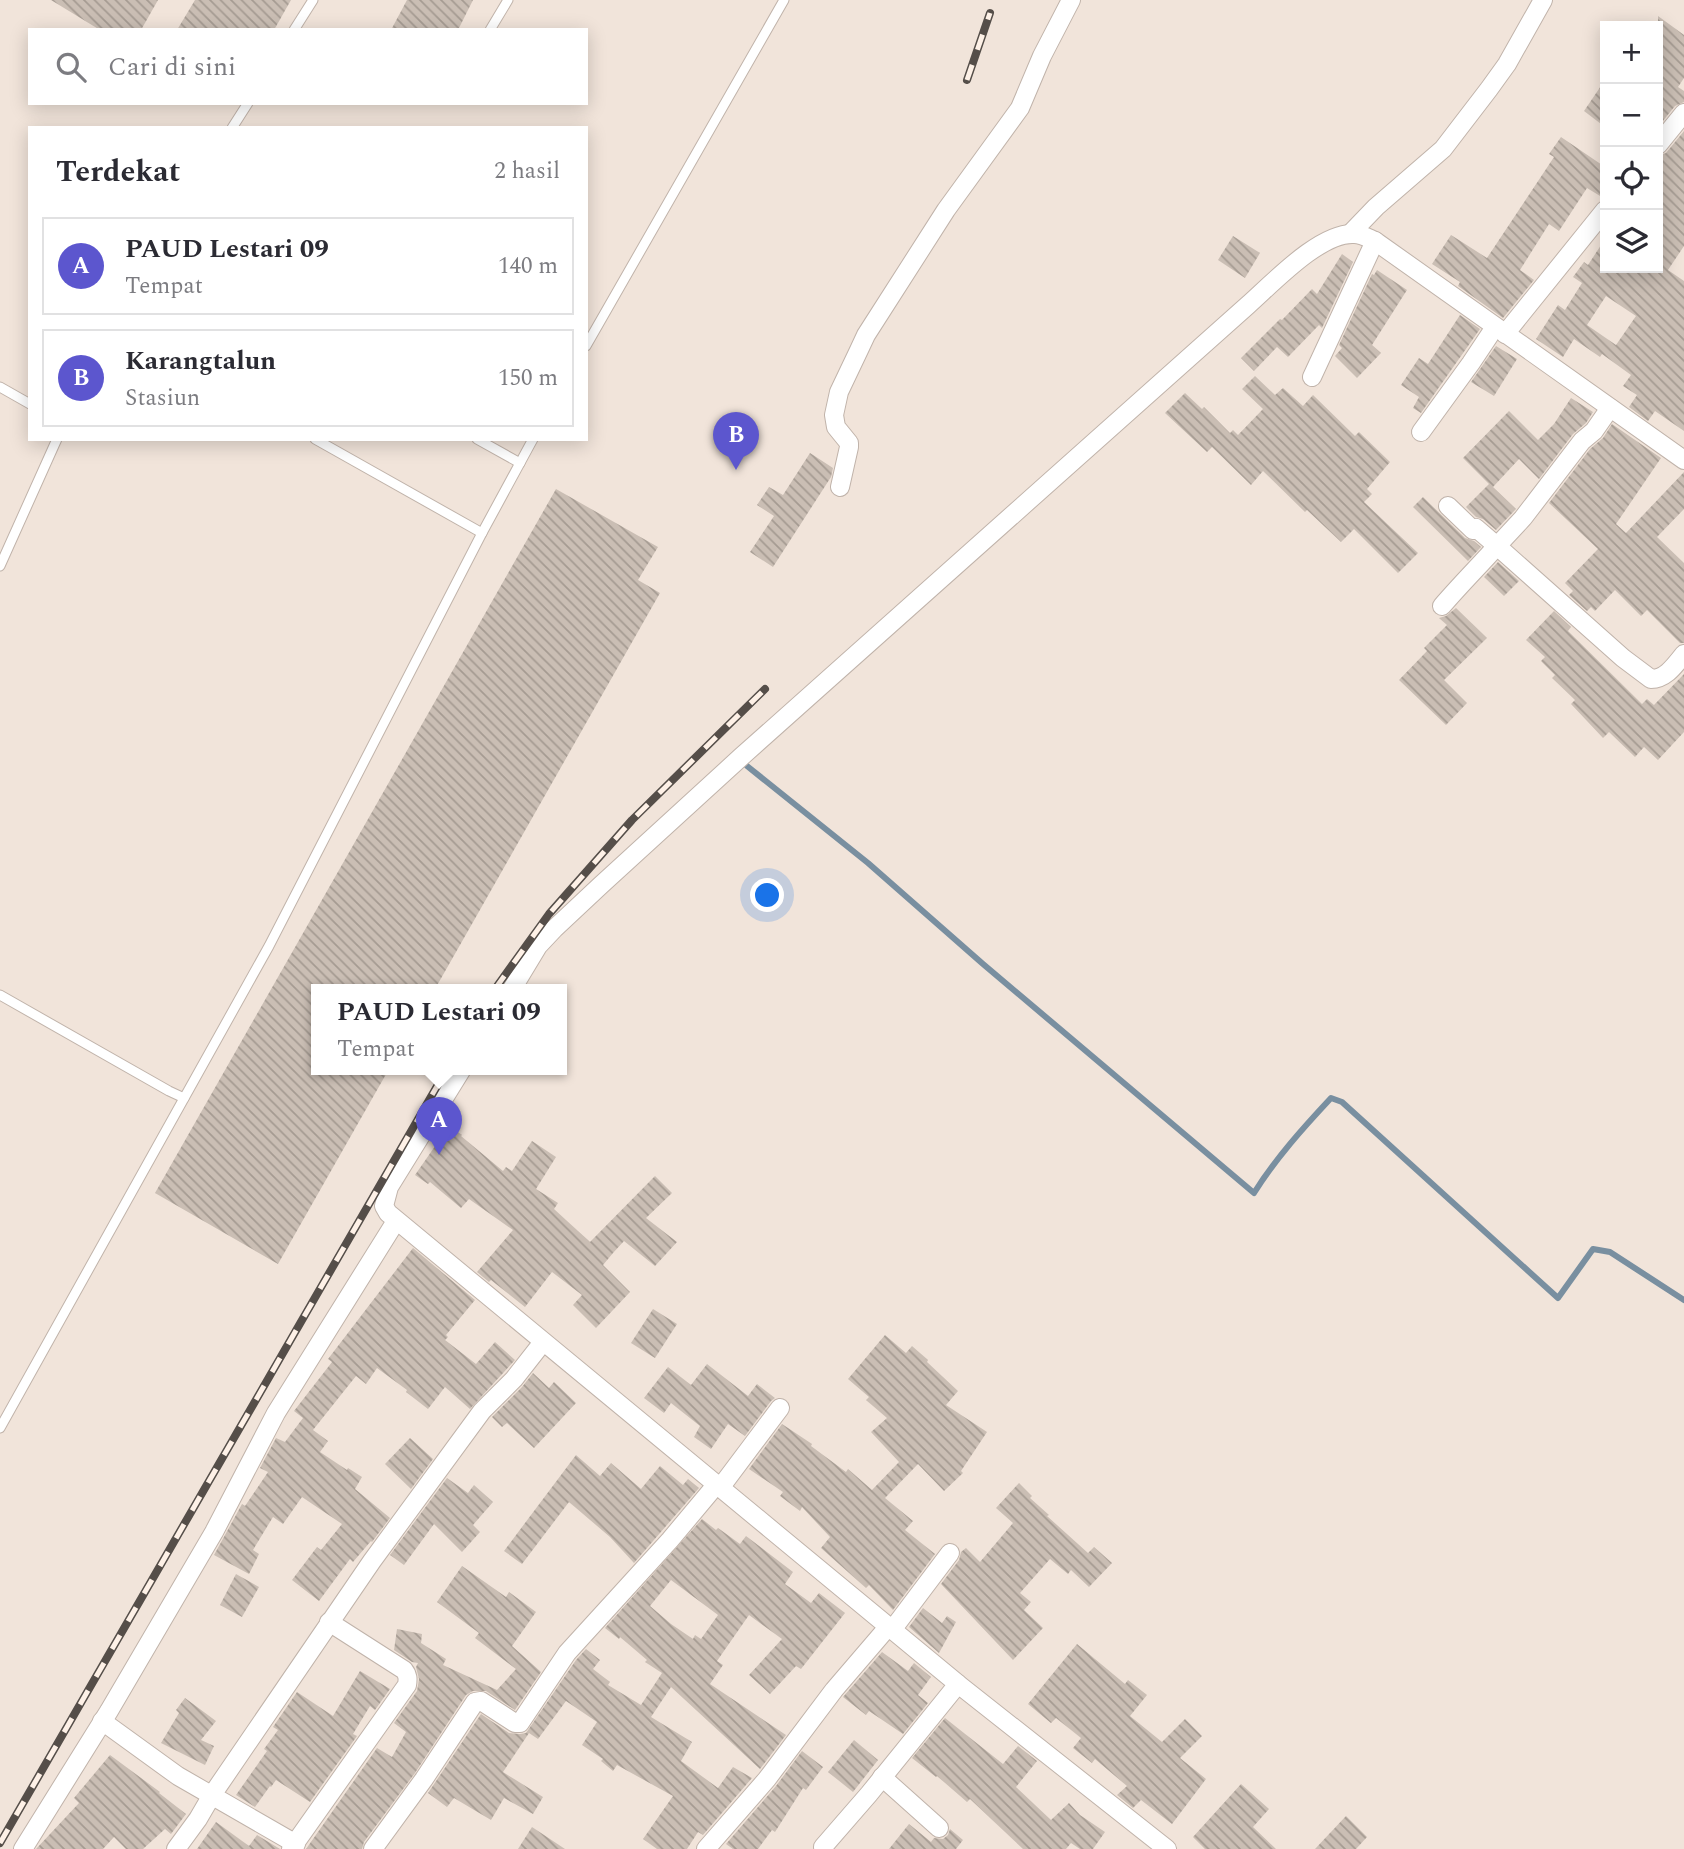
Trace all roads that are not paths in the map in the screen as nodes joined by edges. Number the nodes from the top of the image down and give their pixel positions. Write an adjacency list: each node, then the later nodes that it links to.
1 (313, 0): 6 (lane)
2 (508, 0): 7 (lane)
3 (783, 0): 16 (lane)
4 (1071, 0): 29 (street)
5 (1543, 0): 13 (street)
6 (295, 28)
7 (491, 28)
8 (247, 105): 10 (lane)
9 (1684, 113): 11 (street)
10 (233, 126)
11 (1663, 139)
12 (1600, 216): 15 (street)
13 (1352, 233): 14 (street); 36 (street)
14 (1374, 241): 15 (street); 17 (street)
15 (1500, 330): 20 (street); 21 (street)
16 (588, 342)
17 (1312, 377)
18 (0, 387): 19 (lane)
19 (28, 403)
20 (1610, 408): 27 (street); 32 (street)
21 (1421, 432)
22 (1684, 437): 27 (street)
23 (56, 441): 33 (lane)
24 (319, 441): 31 (lane)
25 (481, 441): 28 (lane)
26 (532, 441): 28 (lane)
27 (1679, 456)
28 (520, 463): 31 (lane)
29 (840, 487)
30 (1448, 506): 32 (street)
31 (482, 533): 39 (lane)
32 (1497, 546): 34 (street); 35 (street)
33 (0, 566)
34 (1443, 606)
35 (1684, 654)
36 (515, 984)
37 (0, 995): 39 (lane)
38 (458, 1075): 40 (street)
39 (184, 1098): 43 (lane)
40 (396, 1221): 41 (street); 49 (street)
41 (543, 1342): 44 (street); 46 (street)
42 (780, 1408): 44 (street)
43 (0, 1428)
44 (718, 1486): 47 (street); 57 (street)
45 (950, 1553): 47 (street)
46 (329, 1622): 51 (street); 53 (street)
47 (890, 1628): 48 (street); 58 (street)
48 (958, 1684): 50 (street); 59 (street)
49 (102, 1721): 51 (street); 55 (street)
50 (882, 1777): 52 (street); 54 (street)
51 (212, 1795): 53 (street); 56 (street)
52 (939, 1828)
53 (293, 1846)
54 (823, 1847)
55 (23, 1849)
56 (176, 1849)
57 (373, 1849)
58 (706, 1849)
59 (1167, 1849)

